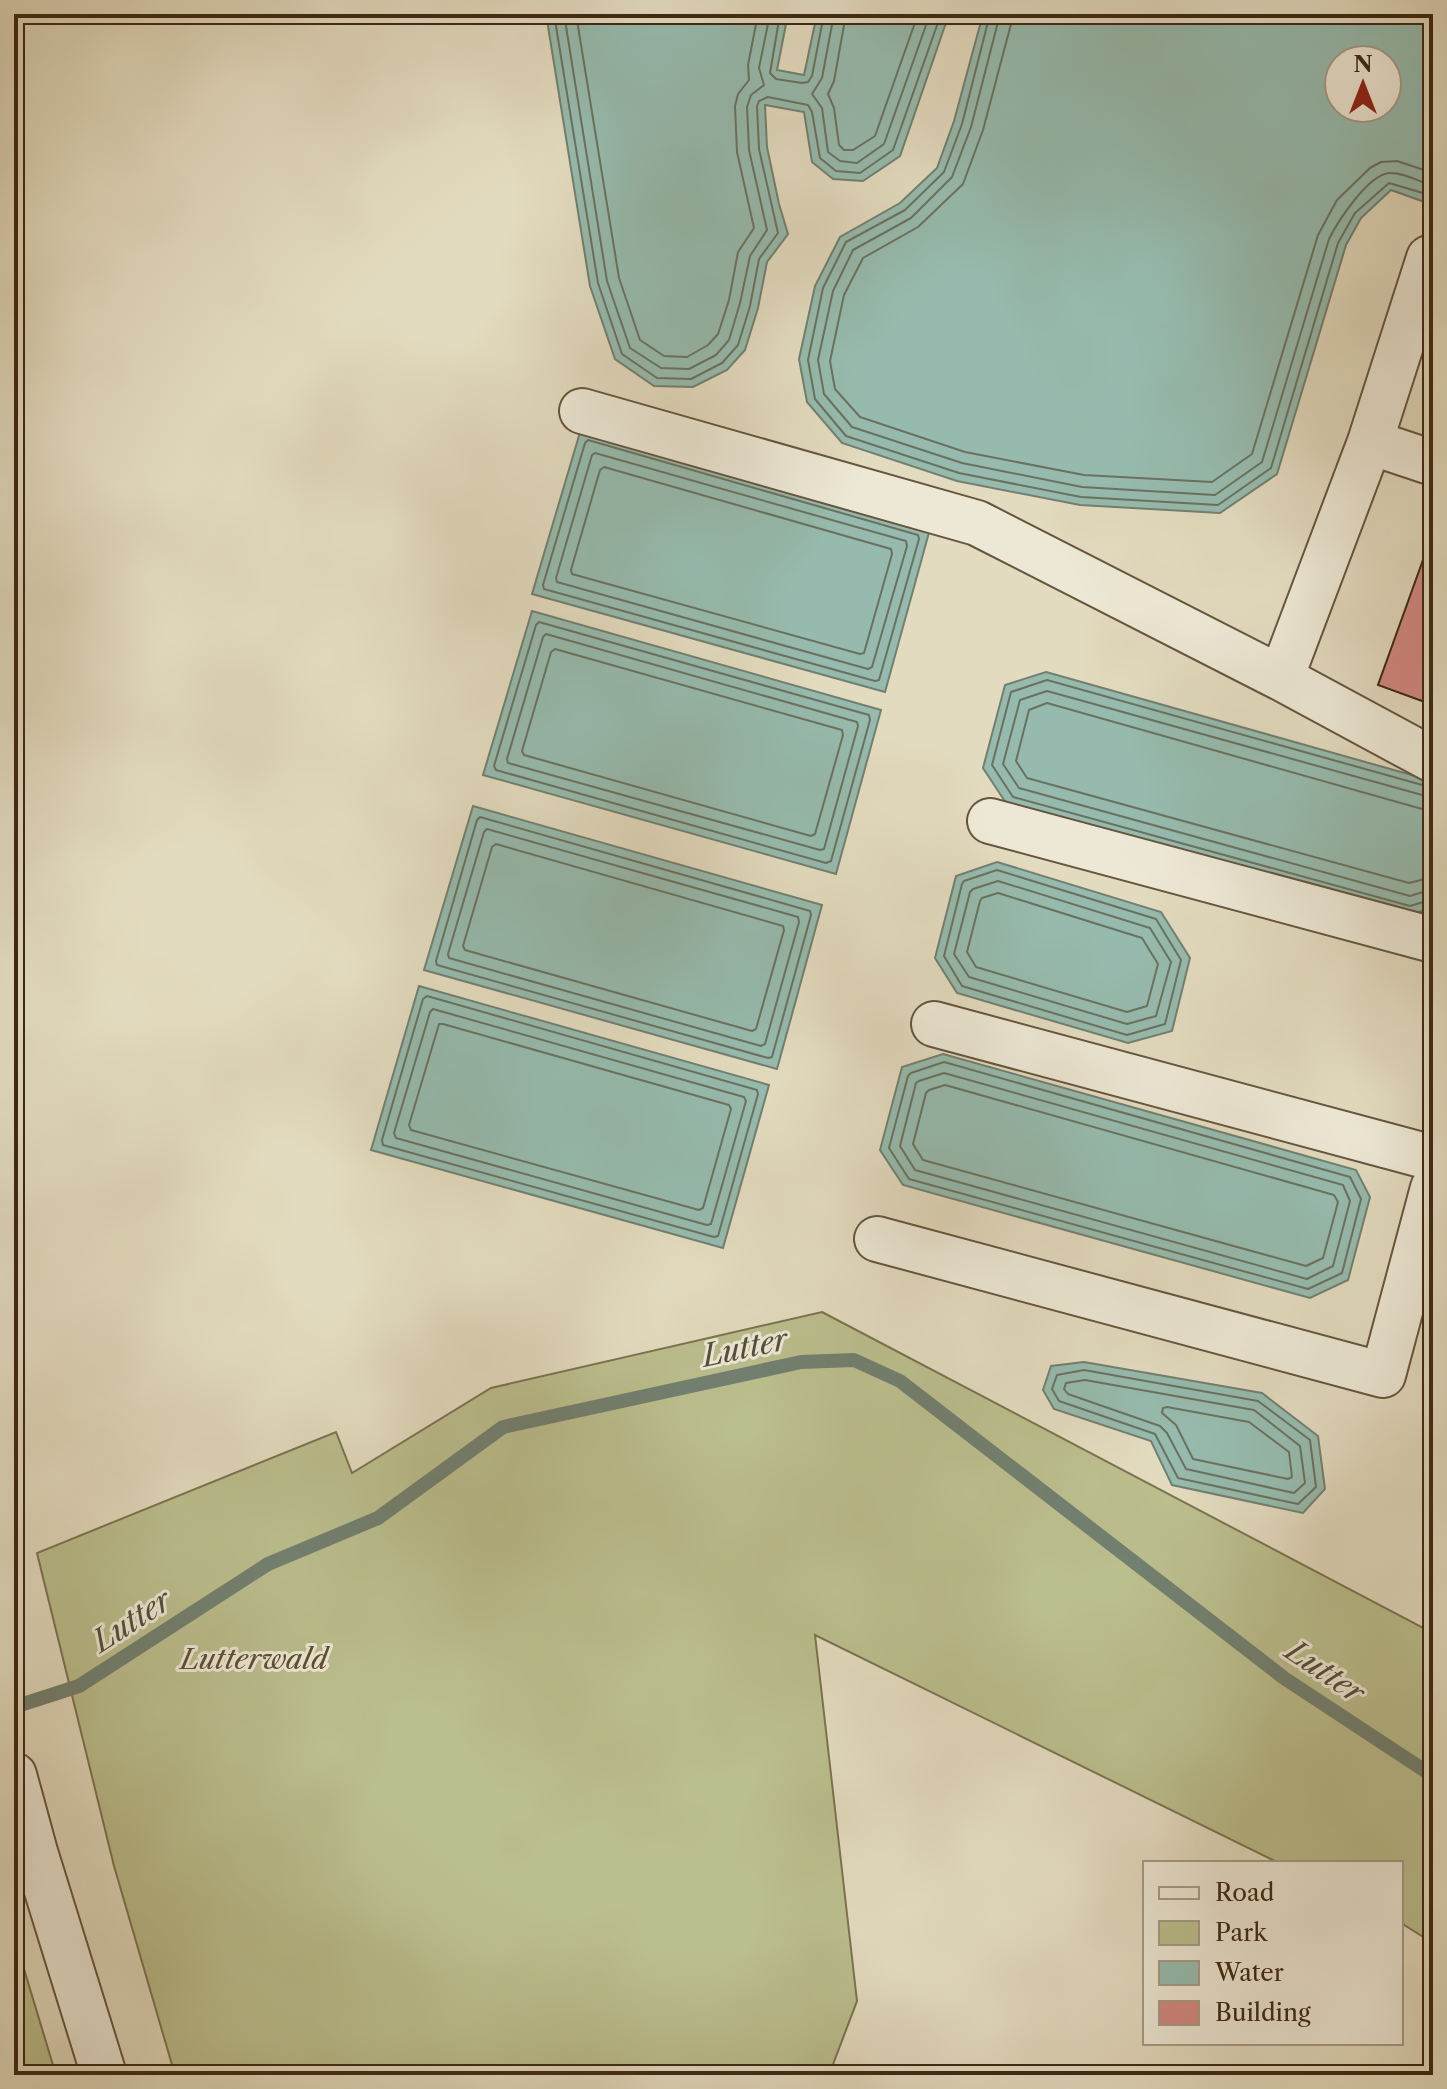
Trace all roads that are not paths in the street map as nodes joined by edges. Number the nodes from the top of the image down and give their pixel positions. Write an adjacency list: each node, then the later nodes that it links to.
1 (1429, 258): 3 (street)
2 (582, 411): 5 (street)
3 (1370, 442): 4 (street); 5 (street)
4 (1433, 463)
5 (1281, 678): 6 (street)
6 (1433, 760)
7 (990, 821): 8 (street)
8 (1433, 940)
9 (934, 1024): 10 (street)
10 (1433, 1158)
11 (1433, 1188): 12 (street)
12 (877, 1239)
13 (14, 1775): 14 (street)
14 (25, 1855): 15 (street)
15 (104, 2075)

